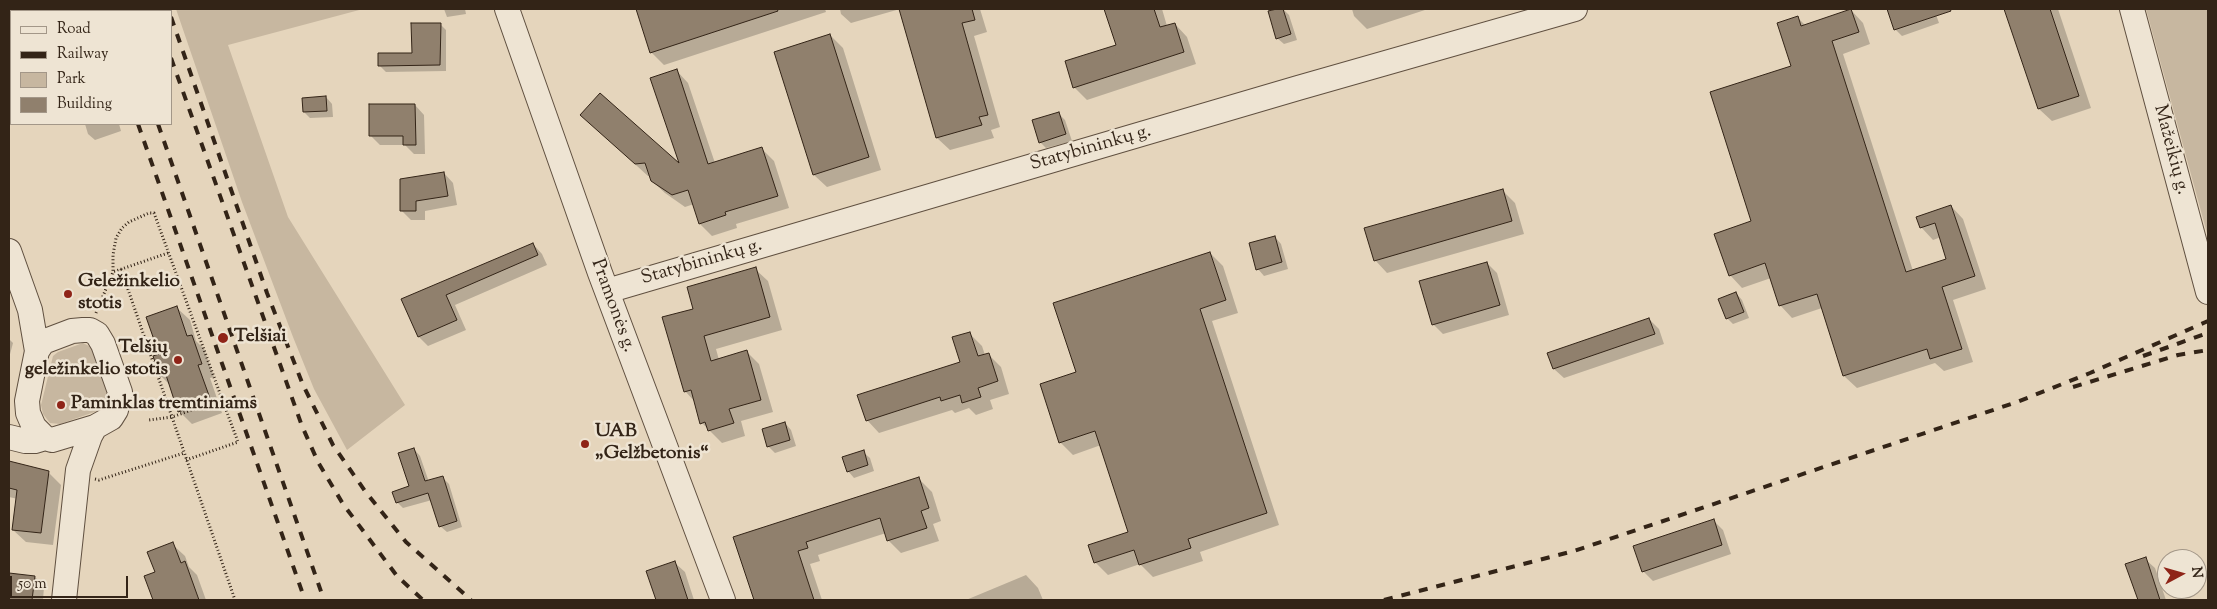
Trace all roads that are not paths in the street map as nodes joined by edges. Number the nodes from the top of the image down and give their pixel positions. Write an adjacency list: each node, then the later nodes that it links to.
1 (507, 9): 5 (street, Pramonės g.)
2 (1575, 9): 5 (street, Statybininkų g.)
3 (2132, 9): 6 (street, Mažeikių g.)
4 (9, 251): 7 (street)
5 (607, 291): 17 (street, Pramonės g.)
6 (2208, 292)
7 (30, 310): 8 (street); 9 (street)
8 (81, 331): 9 (street); 12 (street)
9 (36, 351): 10 (street)
10 (26, 401): 11 (street); 14 (street)
11 (9, 416)
12 (95, 427): 14 (street); 15 (street)
13 (9, 437): 14 (street)
14 (49, 439): 15 (street)
15 (78, 473): 16 (street)
16 (64, 600)
17 (723, 600)

